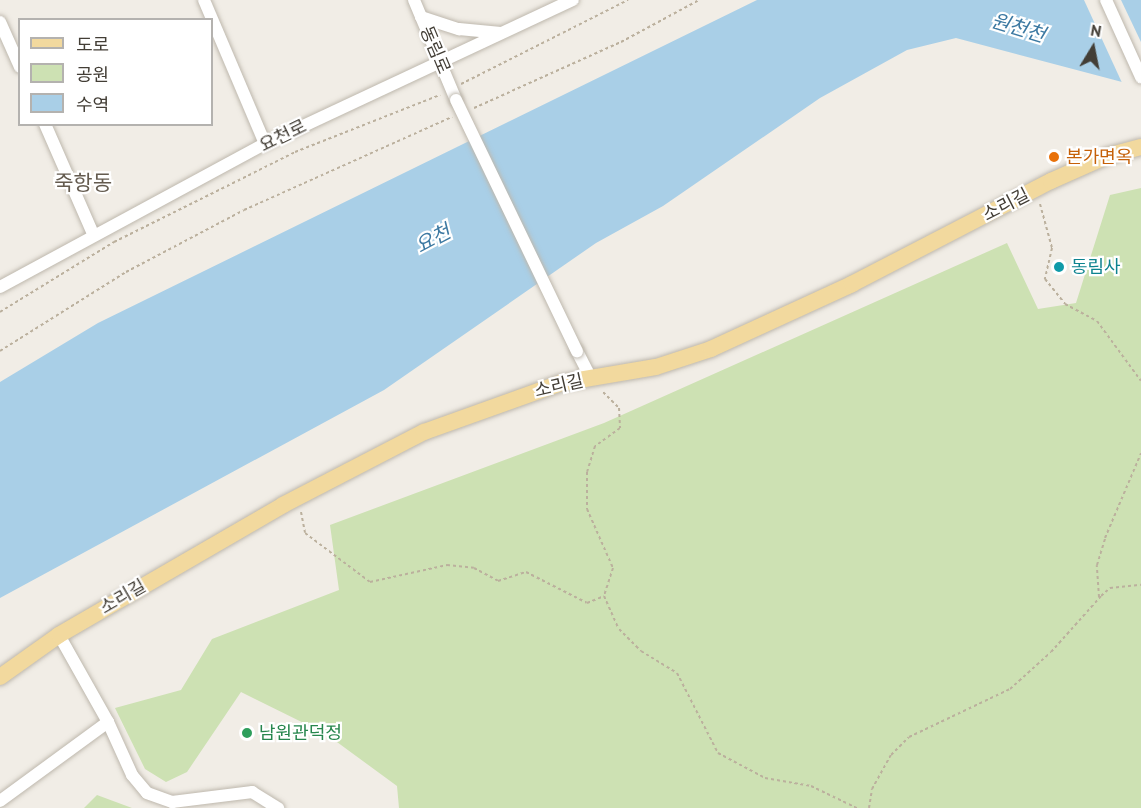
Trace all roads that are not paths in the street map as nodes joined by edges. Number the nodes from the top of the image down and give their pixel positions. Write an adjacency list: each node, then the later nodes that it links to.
1 (204, 0): 6 (street)
2 (414, 0): 5 (street, 동림로)
3 (573, 0): 9 (street, 요천로)
4 (1106, 0): 12 (street)
5 (421, 17): 9 (street); 10 (street, 동림로)
6 (212, 18)
7 (213, 21): 14 (street)
8 (0, 22): 11 (street)
9 (502, 33): 10 (street, 요천로)
10 (439, 60): 14 (street, 요천로); 18 (street, 동림로, bridge)
11 (18, 62)
12 (1141, 77)
13 (46, 126): 16 (street)
14 (265, 144): 16 (street, 요천로)
15 (1141, 147): 18 (main road, 소리길)
16 (93, 234): 17 (street, 요천로)
17 (0, 287)
18 (591, 378): 19 (main road, 소리길)
19 (59, 635): 20 (main road, 소리길); 21 (street)
20 (0, 677)
21 (108, 722): 22 (street); 23 (street)
22 (0, 801)
23 (278, 808)

